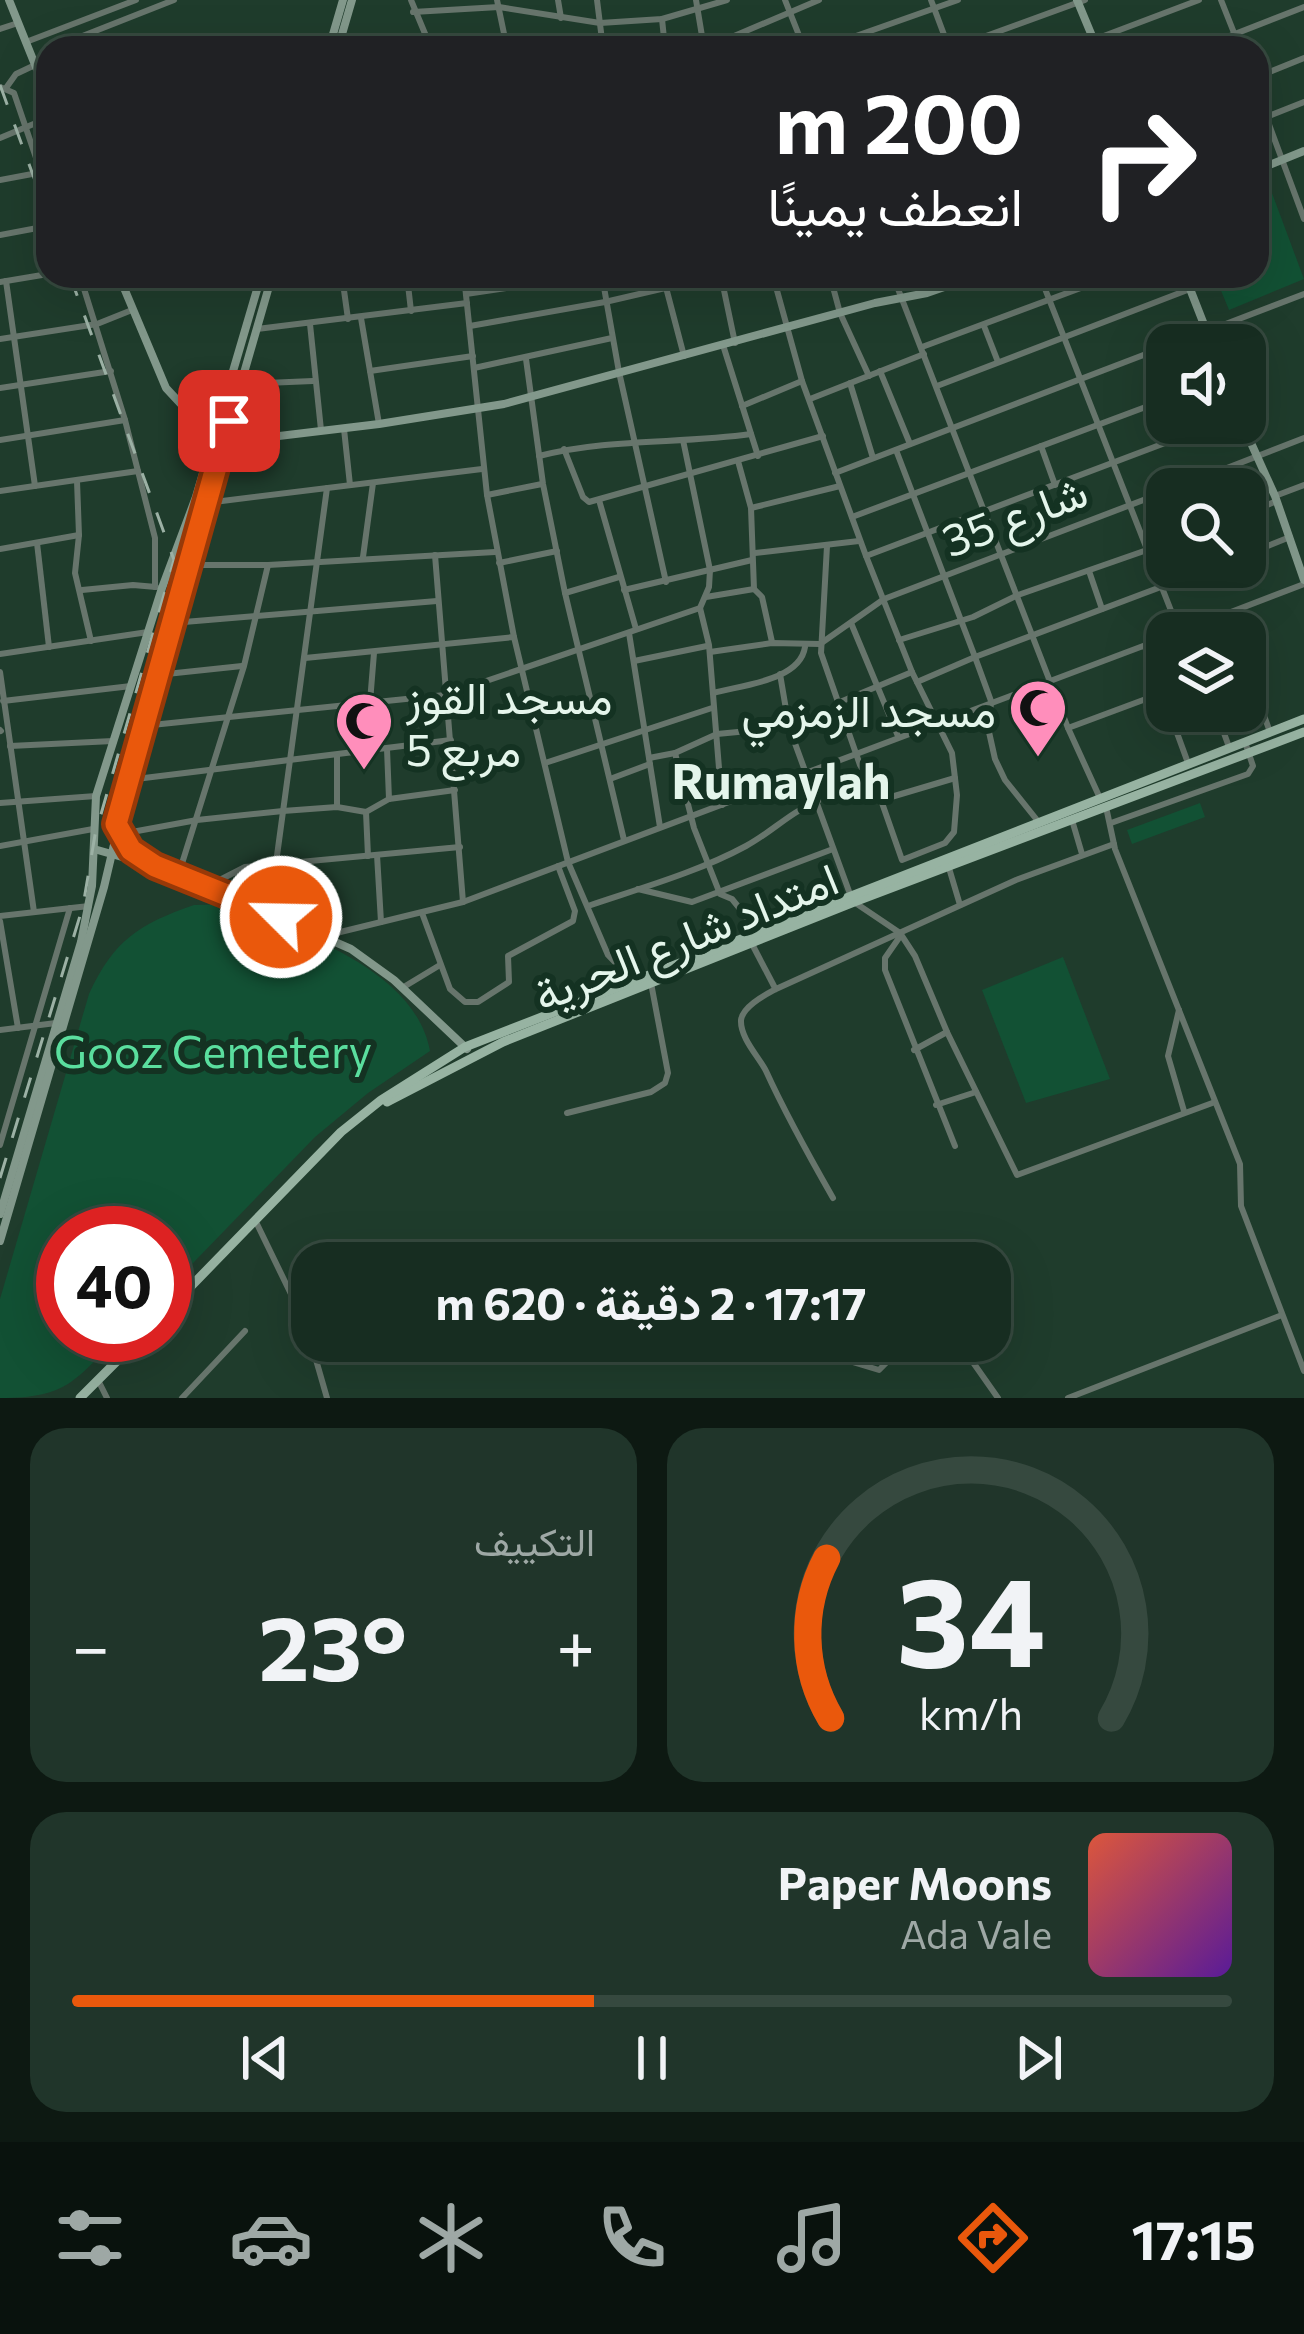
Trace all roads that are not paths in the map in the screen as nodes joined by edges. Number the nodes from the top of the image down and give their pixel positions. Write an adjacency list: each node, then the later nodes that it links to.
1 (9, 0): 30 (main road)
2 (136, 0): 18 (street)
3 (174, 0): 19 (street)
4 (343, 0): 36 (main road)
5 (352, 0): 37 (main road)
6 (411, 0): 25 (street)
7 (558, 0): 28 (street)
8 (597, 0): 31 (street)
9 (696, 0): 26 (street)
10 (728, 0): 26 (street)
11 (785, 0): 24 (street)
12 (819, 0): 24 (street)
13 (931, 0): 23 (street)
14 (958, 0): 23 (street)
15 (1199, 0): 49 (street)
16 (1221, 0): 33 (street)
17 (1080, 1): 47 (street); 48 (main road)
18 (126, 4): 27 (street); 34 (street)
19 (151, 4): 27 (street)
20 (461, 4): 21 (street); 25 (street)
21 (498, 4): 28 (street); 39 (street)
22 (1304, 7): 33 (street)
23 (935, 9): 45 (street); 46 (street)
24 (789, 11): 43 (street); 44 (street)
25 (413, 12): 38 (street)
26 (697, 12): 29 (street); 42 (street)
27 (132, 17): 35 (street)
28 (561, 18): 31 (street)
29 (662, 19): 31 (street); 41 (street)
30 (18, 23): 32 (street); 53 (main road)
31 (600, 23): 40 (street)
32 (0, 29)
33 (1234, 33): 50 (street); 51 (street)
34 (42, 36)
35 (83, 36)
36 (336, 36)
37 (338, 36)
38 (425, 36)
39 (505, 36)
40 (602, 36)
41 (664, 36)
42 (702, 36)
43 (737, 36)
44 (799, 36)
45 (857, 36)
46 (946, 36)
47 (984, 36)
48 (1092, 36)
49 (1114, 36)
50 (1227, 36)
51 (1235, 36)
52 (36, 38): 53 (street)
53 (26, 42): 55 (main road)
54 (36, 58): 55 (street)
55 (33, 60): 57 (main road); 59 (street)
56 (1303, 60): 58 (street)
57 (36, 67)
58 (1269, 72)
59 (3, 88): 64 (street)
60 (1304, 102): 61 (street)
61 (1269, 116)
62 (36, 123): 64 (street)
63 (1269, 125): 68 (street)
64 (25, 127): 65 (street); 67 (street)
65 (0, 138)
66 (1304, 151): 68 (main road)
67 (36, 152)
68 (1282, 160): 69 (main road); 72 (street)
69 (1269, 165)
70 (36, 175): 71 (street)
71 (0, 181)
72 (1301, 202): 73 (street)
73 (1304, 219)
74 (36, 228): 75 (street)
75 (0, 235)
76 (36, 276): 77 (street)
77 (3, 281): 115 (street)
78 (84, 288): 107 (street)
79 (123, 288): 102 (main road)
80 (258, 288): 141 (main road)
81 (269, 288): 113 (main road)
82 (344, 288): 106 (street)
83 (408, 288): 103 (street)
84 (466, 288): 99 (street)
85 (524, 288): 99 (street)
86 (603, 288): 101 (street)
87 (668, 288): 95 (street)
88 (722, 288): 119 (street)
89 (776, 288): 114 (street)
90 (833, 288): 104 (street)
91 (898, 288): 98 (street)
92 (936, 288): 98 (main road)
93 (1045, 288): 100 (street)
94 (1082, 288): 100 (street)
95 (664, 289): 101 (street); 124 (street)
96 (1190, 289): 109 (main road); 117 (street)
97 (1304, 294): 110 (street)
98 (902, 298): 104 (main road); 121 (street)
99 (467, 299): 103 (street); 111 (street)
100 (1050, 300): 112 (street); 117 (street)
101 (605, 302): 111 (street); 116 (street)
102 (132, 310): 107 (street); 147 (main road)
103 (411, 311): 105 (street)
104 (840, 314): 114 (main road); 132 (street)
105 (361, 318): 106 (street); 129 (street)
106 (348, 319): 108 (street)
107 (97, 324): 115 (street); 128 (street)
108 (310, 324): 113 (street); 134 (street)
109 (1204, 324)
110 (1225, 324)
111 (470, 326): 123 (street)
112 (984, 326): 121 (street); 126 (street)
113 (257, 328): 137 (main road)
114 (785, 328): 119 (main road); 135 (street)
115 (13, 337): 118 (street); 138 (street)
116 (612, 338): 125 (street); 131 (street)
117 (1064, 338): 126 (street); 133 (street)
118 (0, 339)
119 (735, 343): 120 (main road)
120 (723, 345): 124 (main road); 144 (street)
121 (923, 350): 130 (street); 139 (street)
122 (1146, 355): 133 (street)
123 (474, 356): 127 (street); 129 (street)
124 (684, 356): 131 (main road)
125 (526, 358): 127 (street); 142 (street)
126 (998, 362): 139 (street)
127 (474, 368): 146 (street)
128 (111, 371): 138 (street); 150 (street)
129 (370, 371): 151 (street)
130 (880, 371): 132 (street); 164 (street)
131 (619, 372): 142 (main road); 163 (street)
132 (869, 376): 136 (street)
133 (1081, 379): 152 (street); 154 (street)
134 (313, 381): 137 (street); 155 (street)
135 (802, 381): 143 (street); 144 (street)
136 (850, 383): 143 (street); 173 (street)
137 (240, 384): 149 (main road)
138 (19, 386): 140 (street); 157 (street)
139 (937, 386): 154 (street)
140 (0, 388)
141 (228, 391): 148 (main road); 149 (main road)
142 (532, 396): 146 (main road); 170 (street)
143 (809, 400): 159 (street)
144 (742, 406): 156 (street)
145 (1146, 407): 152 (street)
146 (481, 408): 151 (main road); 177 (street)
147 (186, 409): 148 (main road); 158 (main road)
148 (202, 412): 149 (main road)
149 (225, 419): 158 (main road)
150 (125, 420): 157 (street); 178 (street)
151 (380, 424): 153 (main road)
152 (1099, 425): 167 (street); 175 (street)
153 (344, 428): 155 (main road); 185 (street)
154 (951, 429): 164 (street); 179 (street)
155 (321, 430): 158 (main road)
156 (752, 434): 162 (street); 172 (street)
157 (28, 435): 161 (street); 188 (street)
158 (220, 435): 198 (main road); 231 (main road)
159 (823, 436): 172 (street); 180 (street)
160 (1304, 438): 171 (street, شارع 35)
161 (0, 440)
162 (683, 440): 163 (street); 181 (street)
163 (634, 444): 168 (street); 191 (street)
164 (910, 444): 169 (street)
165 (1165, 444): 175 (street)
166 (1252, 444): 171 (main road)
167 (1041, 446): 179 (street); 186 (street)
168 (564, 449): 170 (street); 196 (street)
169 (896, 450): 173 (street); 194 (street)
170 (539, 456): 184 (street)
171 (1257, 456): 176 (street, شارع 35); 195 (main road)
172 (758, 457): 174 (street)
173 (873, 458): 180 (street)
174 (738, 461): 181 (street); 201 (street)
175 (1114, 464): 186 (street); 200 (street)
176 (1226, 468)
177 (484, 469): 183 (street); 193 (street)
178 (137, 471): 182 (street); 231 (street)
179 (969, 472): 194 (street); 202 (street)
180 (835, 473): 189 (street)
181 (688, 474): 191 (street); 225 (street)
182 (77, 481): 188 (street); 205 (street)
183 (373, 483): 185 (street); 219 (street)
184 (543, 484): 193 (street); 214 (street)
185 (350, 485): 190 (street)
186 (1055, 485): 202 (street)
187 (1304, 485): 195 (street)
188 (34, 486): 192 (street)
189 (840, 486): 201 (street); 203 (street)
190 (327, 488): 198 (street); 221 (street)
191 (644, 488): 196 (street); 229 (street)
192 (0, 491)
193 (487, 495): 213 (street)
194 (912, 495): 203 (street); 204 (street)
195 (1276, 499): 199 (street); 206 (main road)
196 (599, 500): 228 (street)
197 (1146, 500): 200 (street, شارع 35)
198 (206, 503): 224 (main road)
199 (1266, 504)
200 (1130, 506): 209 (street); 216 (street, شارع 35)
201 (751, 508): 220 (street)
202 (985, 511): 204 (street); 216 (street)
203 (852, 518): 207 (street)
204 (925, 532): 218 (street); 227 (street)
205 (80, 536): 208 (street); 234 (street)
206 (1290, 537): 211 (street); 230 (main road)
207 (860, 541): 210 (street); 218 (street)
208 (37, 543): 212 (street); 259 (street)
209 (1146, 545)
210 (827, 546): 220 (street); 256 (street)
211 (1266, 546)
212 (0, 548)
213 (497, 551): 217 (street); 222 (street)
214 (557, 551): 222 (street); 236 (street)
215 (1146, 551): 226 (street)
216 (1001, 553): 227 (street, شارع 35); 237 (street)
217 (435, 556): 219 (street); 240 (street)
218 (866, 556): 239 (street)
219 (363, 557): 221 (street)
220 (754, 557): 225 (street); 233 (street)
221 (319, 560): 223 (street); 243 (street)
222 (499, 563): 252 (street)
223 (268, 565): 224 (street); 245 (street)
224 (188, 566): 247 (main road)
225 (710, 570): 229 (street); 238 (street)
226 (1089, 571): 237 (street); 242 (street)
227 (944, 575): 239 (street, شارع 35); 246 (street)
228 (620, 577): 235 (street); 236 (street)
229 (665, 582): 235 (street)
230 (1304, 582): 244 (street)
231 (159, 588): 234 (street); 249 (main road)
232 (1159, 588): 242 (street)
233 (754, 589): 238 (street); 255 (street)
234 (82, 590): 253 (street)
235 (624, 590): 250 (street)
236 (565, 593): 261 (street)
237 (1018, 596): 246 (street); 251 (street)
238 (706, 597): 241 (street)
239 (884, 599): 248 (street, شارع 35); 254 (street)
240 (438, 601): 243 (street); 257 (street)
241 (700, 608): 250 (street); 262 (street)
242 (1102, 609): 251 (street)
243 (312, 611): 245 (street); 266 (street)
244 (1232, 612)
245 (255, 617): 247 (street); 268 (street)
246 (961, 621): 254 (street); 265 (street)
247 (172, 623): 273 (main road)
248 (851, 623): 256 (street, شارع 35); 277 (street)
249 (148, 632): 253 (street); 276 (main road)
250 (633, 632): 261 (street); 267 (street)
251 (1033, 634): 265 (street); 274 (street)
252 (514, 637): 257 (street); 269 (street)
253 (91, 640): 259 (street)
254 (899, 640): 271 (street)
255 (772, 643): 258 (street); 262 (street)
256 (820, 644): 258 (street); 284 (street)
257 (442, 646): 263 (street); 279 (street)
258 (806, 646): 272 (street)
259 (49, 647): 264 (street)
260 (1145, 647): 274 (street)
261 (577, 649): 269 (street); 305 (street)
262 (709, 649): 267 (street); 278 (street)
263 (374, 653): 266 (street); 283 (street)
264 (0, 654)
265 (974, 657): 275 (street); 282 (street)
266 (305, 658): 286 (street)
267 (634, 661): 293 (street)
268 (244, 666): 273 (street); 288 (street)
269 (522, 668): 279 (street); 316 (street)
270 (0, 672): 281 (street)
271 (911, 673): 275 (street); 277 (street)
272 (780, 674): 278 (street); 292 (street)
273 (157, 675): 291 (main road)
274 (1049, 679): 282 (street); 294 (street)
275 (916, 682): 290 (street)
276 (131, 686): 281 (street); 303 (main road)
277 (876, 686): 284 (street); 301 (street)
278 (713, 693): 285 (street)
279 (445, 695): 283 (street); 302 (street)
280 (1146, 699): 294 (street)
281 (3, 701): 295 (street)
282 (991, 701): 290 (street); 337 (street)
283 (370, 702): 286 (street); 310 (street)
284 (840, 702): 309 (street)
285 (713, 708): 293 (street); 300 (street)
286 (297, 711): 288 (street); 314 (street)
287 (1304, 718): 298 (main road, امتداد شارع الحرية)
288 (228, 720): 291 (street); 318 (street)
289 (1266, 721): 298 (street)
290 (935, 723): 301 (street); 320 (street)
291 (142, 726): 322 (main road)
292 (789, 727): 300 (street); 319 (street)
293 (645, 728): 305 (street); 315 (street)
294 (1068, 728): 329 (street)
295 (2, 731): 306 (street)
296 (1177, 732): 317 (street)
297 (1224, 732): 307 (street)
298 (1270, 732): 304 (main road, امتداد شارع الحرية)
299 (1304, 732): 312 (main road, امتداد شارع الحرية)
300 (717, 734): 311 (street); 331 (street)
301 (898, 736): 309 (street)
302 (451, 740): 308 (street); 323 (street)
303 (113, 741): 306 (street); 324 (main road)
304 (1245, 742): 307 (main road, امتداد شارع الحرية); 312 (street)
305 (602, 744): 316 (street); 321 (street)
306 (10, 746): 328 (street)
307 (1229, 747): 317 (main road, امتداد شارع الحرية)
308 (387, 749): 310 (street); 325 (street)
309 (856, 751): 319 (street); 326 (street)
310 (366, 752): 313 (street)
311 (675, 753): 315 (street); 335 (street)
312 (1250, 754): 329 (main road, امتداد شارع الحرية); 339 (street)
313 (337, 756): 314 (street); 332 (street)
314 (289, 761): 318 (street); 333 (street)
315 (649, 761): 321 (street); 340 (street)
316 (545, 763): 356 (street)
317 (1188, 763): 329 (main road, امتداد شارع الحرية)
318 (212, 770): 322 (street); 336 (street)
319 (804, 771): 327 (street); 331 (street)
320 (955, 778): 326 (street); 353 (street)
321 (610, 779): 343 (street)
322 (128, 780): 342 (main road)
323 (455, 790): 325 (street); 347 (street)
324 (96, 796): 328 (street); 341 (main road)
325 (389, 800): 334 (street)
326 (881, 800): 355 (street)
327 (818, 801): 349 (street); 358 (street)
328 (18, 802): 330 (street); 344 (street)
329 (1102, 802): 337 (main road, امتداد شارع الحرية); 338 (main road, امتداد شارع الحرية); 339 (street)
330 (0, 803)
331 (722, 805): 335 (street)
332 (337, 807): 333 (street); 334 (street)
333 (283, 811): 336 (street); 357 (street)
334 (366, 812): 352 (street)
335 (691, 816): 340 (street); 358 (street)
336 (197, 820): 342 (street); 362 (street)
337 (1037, 820): 354 (main road, امتداد شارع الحرية)
338 (1072, 820): 351 (street); 354 (main road, امتداد شارع الحرية)
339 (1111, 823): 345 (street)
340 (660, 827): 343 (street)
341 (94, 829): 344 (street); 348 (main road)
342 (119, 829): 350 (main road); 359 (main road)
343 (624, 840): 356 (street)
344 (24, 842): 346 (street); 373 (street)
345 (1114, 844): 351 (street); 386 (street)
346 (0, 846)
347 (460, 847): 352 (street); 368 (street)
348 (94, 849): 350 (main road); 370 (main road)
349 (833, 849): 366 (street); 367 (street)
350 (110, 853): 359 (main road); 404 (main road)
351 (1082, 854): 369 (street)
352 (373, 855): 357 (street); 376 (street)
353 (934, 855): 354 (main road, امتداد شارع الحرية); 355 (street); 363 (main road, امتداد شارع الحرية)
354 (962, 857): 361 (main road, امتداد شارع الحرية)
355 (902, 860): 363 (street)
356 (568, 862): 360 (street); 371 (street)
357 (276, 863): 364 (street)
358 (709, 865): 365 (street); 366 (street)
359 (155, 866): 362 (main road)
360 (558, 866): 368 (street); 381 (street)
361 (949, 868): 367 (main road, امتداد شارع الحرية); 369 (street)
362 (178, 873): 364 (main road)
363 (903, 873): 367 (main road, امتداد شارع الحرية)
364 (208, 886): 379 (main road)
365 (637, 888): 366 (street); 371 (street)
366 (719, 894): 377 (street)
367 (852, 898): 377 (main road, امتداد شارع الحرية); 378 (street); 380 (main road, امتداد شارع الحرية)
368 (463, 902): 374 (street)
369 (960, 904): 378 (street)
370 (89, 906): 372 (street); 387 (main road)
371 (587, 906): 382 (street)
372 (70, 908): 373 (street); 388 (street)
373 (34, 912): 375 (street)
374 (422, 913): 376 (street); 381 (street)
375 (0, 919): 389 (street)
376 (381, 922): 379 (street)
377 (757, 930): 382 (main road, امتداد شارع الحرية)
378 (901, 934): 385 (street); 391 (street); 392 (street)
379 (324, 936): 384 (main road)
380 (752, 944): 383 (main road, امتداد شارع الحرية); 385 (street)
381 (440, 964): 384 (street)
382 (631, 979): 393 (main road, امتداد شارع الحرية)
383 (651, 983): 393 (main road, امتداد شارع الحرية); 398 (street)
384 (402, 988): 393 (main road)
385 (776, 988): 401 (street)
386 (1179, 1010): 395 (street); 397 (street)
387 (58, 1023): 388 (street); 402 (main road)
388 (34, 1025): 389 (street); 399 (street)
389 (18, 1028): 390 (street)
390 (0, 1030)
391 (946, 1032): 392 (street); 394 (street)
392 (914, 1050): 396 (street)
393 (468, 1051): 403 (main road, امتداد شارع الحرية); 405 (main road)
394 (976, 1092): 396 (street); 397 (street)
395 (1215, 1102): 397 (street); 407 (street)
396 (936, 1106): 400 (street)
397 (1184, 1111)
398 (567, 1112)
399 (0, 1145)
400 (955, 1146)
401 (833, 1198)
402 (0, 1214)
403 (257, 1224): 406 (main road, امتداد شارع الحرية); 418 (street)
404 (0, 1241)
405 (192, 1288)
406 (192, 1289)
407 (1282, 1315): 413 (street); 414 (street)
408 (245, 1331): 417 (street)
409 (120, 1362): 415 (main road)
410 (853, 1362): 411 (street)
411 (887, 1362)
412 (973, 1362): 419 (street)
413 (1304, 1371)
414 (1102, 1387): 420 (street); 421 (street)
415 (92, 1392): 416 (street)
416 (107, 1398)
417 (182, 1398)
418 (327, 1398)
419 (998, 1398)
420 (1068, 1398)
421 (1105, 1398)

